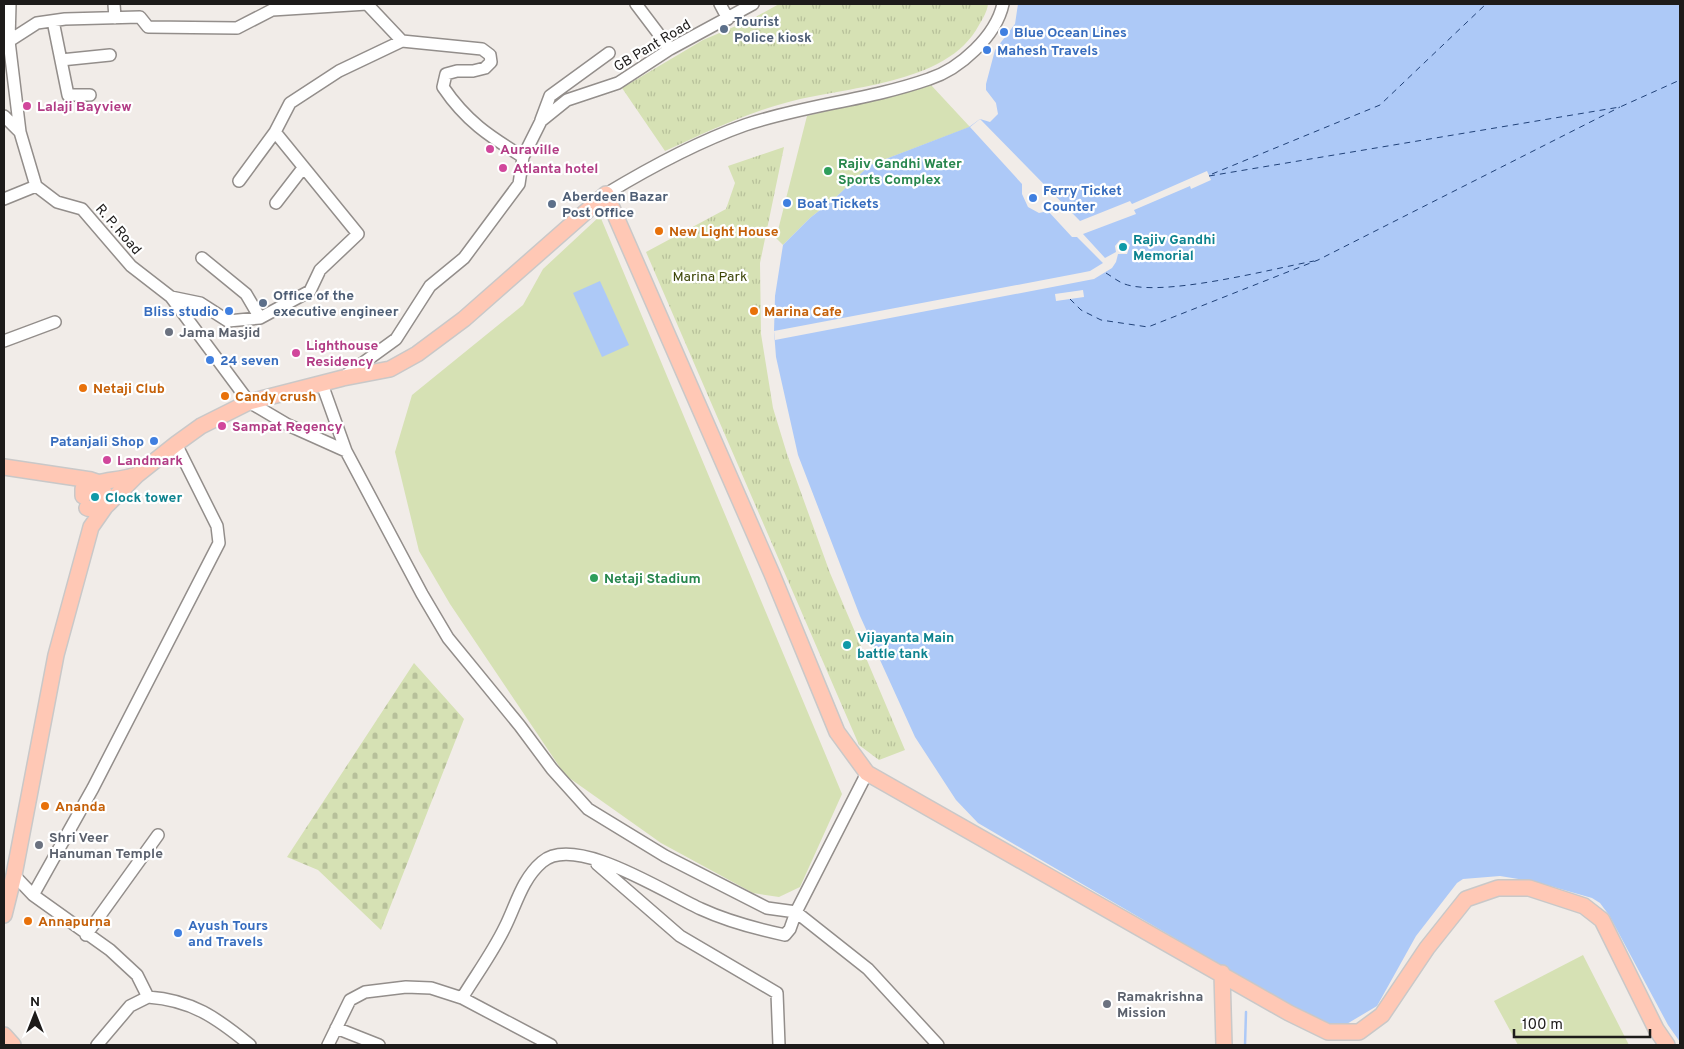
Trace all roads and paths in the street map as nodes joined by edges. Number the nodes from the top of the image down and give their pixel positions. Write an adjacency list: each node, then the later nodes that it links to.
1 (10, 4): 10 (street)
2 (114, 4): 7 (street)
3 (636, 4): 12 (street)
4 (720, 4): 8 (street)
5 (753, 4): 8 (street, GB Pant Road)
6 (1001, 7): 25 (street)
7 (115, 18): 9 (street); 11 (street)
8 (728, 19): 12 (street, GB Pant Road)
9 (53, 21): 10 (street); 15 (street)
10 (9, 41): 19 (street)
11 (402, 41): 20 (street); 21 (street)
12 (670, 48): 18 (street, GB Pant Road)
13 (609, 53): 18 (street)
14 (110, 54): 15 (street)
15 (61, 60): 16 (street)
16 (90, 95)
17 (4, 116): 19 (street)
18 (540, 121): 21 (street, GB Pant Road)
19 (20, 132): 24 (street)
20 (275, 132): 22 (street); 23 (street)
21 (523, 158): 33 (street, GB Pant Road)
22 (303, 168): 27 (street); 30 (street)
23 (239, 181)
24 (36, 186): 26 (street); 29 (street, R. P. Road)
25 (606, 194): 33 (main road); 45 (main road)
26 (4, 199)
27 (276, 203)
28 (202, 258): 30 (street)
29 (171, 296): 30 (street); 35 (street, R. P. Road)
30 (260, 318)
31 (55, 322): 32 (street)
32 (4, 341)
33 (343, 378): 34 (main road)
34 (322, 384): 35 (main road); 37 (street)
35 (249, 402): 36 (main road); 37 (street)
36 (176, 444): 39 (main road); 49 (street)
37 (346, 451): 50 (street)
38 (4, 468): 40 (main road)
39 (137, 475): 41 (main road); 43 (main road)
40 (68, 476): 41 (main road); 42 (main road)
41 (100, 483): 42 (main road); 43 (main road)
42 (85, 502): 43 (main road); 44 (main road)
43 (105, 507): 44 (main road)
44 (91, 527): 48 (main road)
45 (867, 773): 50 (street); 53 (main road)
46 (158, 835): 52 (street)
47 (588, 856): 50 (street); 55 (street); 64 (street)
48 (14, 875): 49 (street); 51 (main road)
49 (33, 895): 52 (street)
50 (796, 912): 65 (street)
51 (4, 915)
52 (86, 935): 54 (street)
53 (1222, 973): 66 (main road); 67 (main road)
54 (148, 997): 59 (street); 60 (street)
55 (462, 998): 56 (street); 63 (street)
56 (336, 1028): 61 (street); 62 (street)
57 (4, 1035): 58 (main road)
58 (13, 1045)
59 (96, 1045)
60 (250, 1045)
61 (328, 1045)
62 (379, 1045)
63 (551, 1045)
64 (779, 1045)
65 (938, 1045)
66 (1224, 1045)
67 (1667, 1045)

